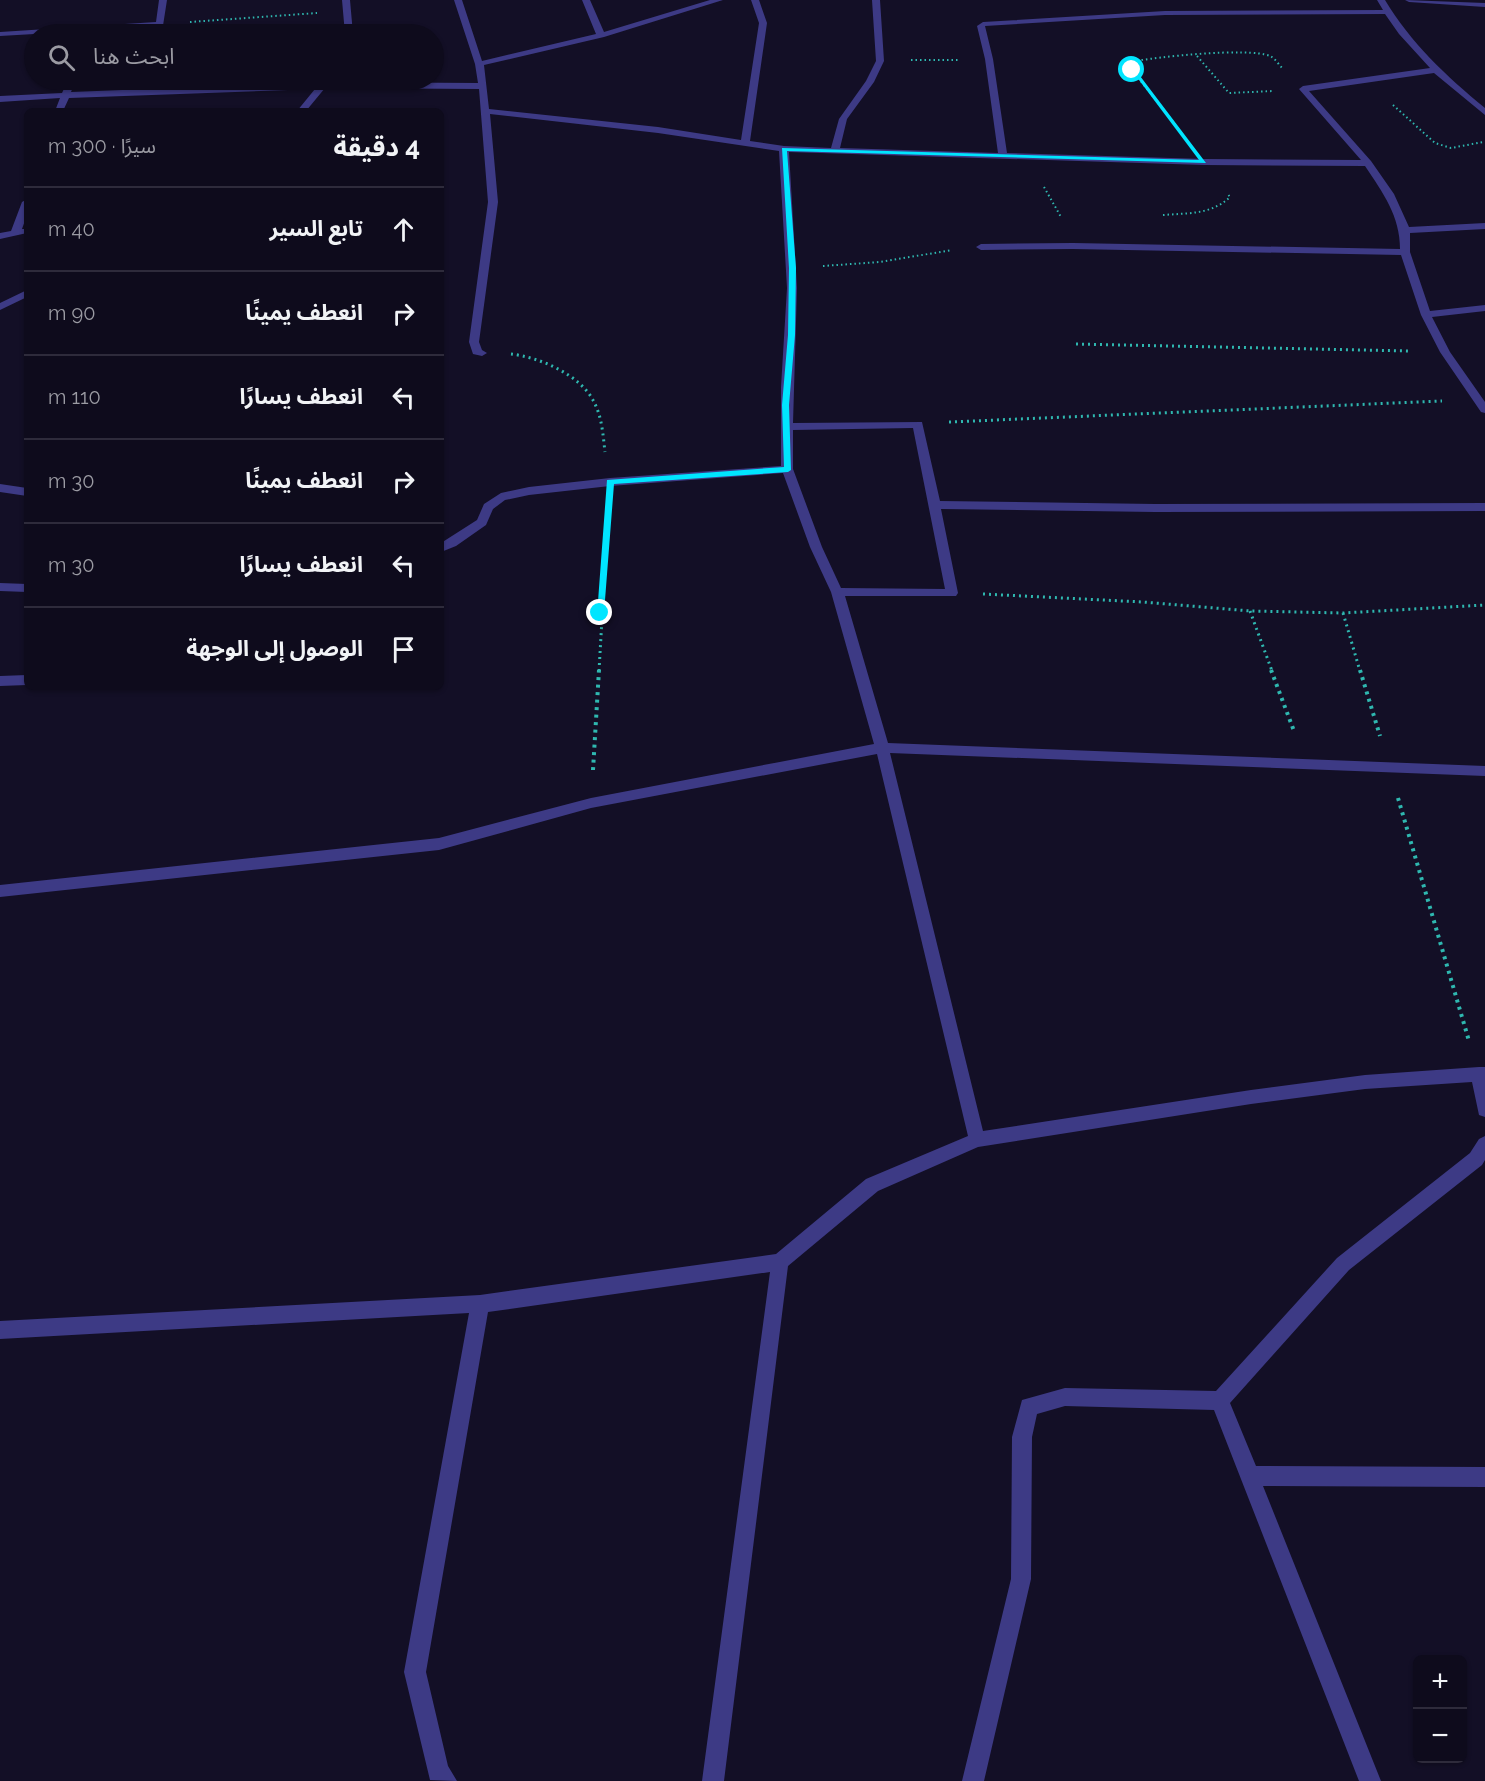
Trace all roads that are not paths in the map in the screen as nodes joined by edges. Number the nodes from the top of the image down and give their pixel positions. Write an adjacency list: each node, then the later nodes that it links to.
1 (162, 0): 12 (street)
2 (346, 0): 13 (street)
3 (458, 0): 17 (street)
4 (586, 0): 16 (street)
5 (719, 0): 16 (street)
6 (755, 0): 30 (street)
7 (876, 0): 32 (street)
8 (1381, 0): 11 (street)
9 (1409, 0): 10 (street)
10 (1485, 5)
11 (1388, 12): 18 (street); 33 (street)
12 (159, 24)
13 (348, 24)
14 (24, 33): 15 (street)
15 (0, 34)
16 (601, 35): 17 (street)
17 (479, 64): 20 (street)
18 (1434, 70): 29 (street); 34 (street)
19 (444, 85): 20 (street)
20 (483, 86): 28 (street)
21 (67, 90): 24 (street)
22 (147, 90): 24 (street)
23 (319, 90): 27 (street)
24 (65, 95): 25 (street); 26 (street)
25 (0, 99)
26 (60, 108)
27 (304, 108)
28 (484, 111): 30 (street); 49 (street)
29 (1485, 112)
30 (745, 143): 31 (street)
31 (784, 149): 32 (street); 52 (street)
32 (835, 151): 33 (street)
33 (1003, 156): 34 (street)
34 (1368, 163): 37 (street)
35 (24, 210): 39 (street)
36 (1485, 226): 37 (street)
37 (1405, 230): 42 (street)
38 (24, 231): 39 (street)
39 (15, 234): 40 (street)
40 (0, 236)
41 (981, 247): 42 (street)
42 (1405, 252): 48 (street)
43 (24, 294): 44 (street)
44 (10, 301): 45 (street); 46 (street)
45 (24, 306)
46 (0, 307)
47 (1485, 308): 48 (street)
48 (1426, 315): 50 (street)
49 (483, 352)
50 (1482, 399): 51 (street)
51 (1485, 410)
52 (787, 428): 53 (street); 56 (street)
53 (788, 470): 58 (street); 61 (street)
54 (0, 488): 55 (street)
55 (24, 492)
56 (935, 505): 57 (street); 61 (street)
57 (1485, 507)
58 (444, 547)
59 (0, 587): 60 (street)
60 (24, 588)
61 (837, 592): 64 (street)
62 (24, 680): 63 (street)
63 (0, 681)
64 (882, 748): 65 (street); 66 (street); 69 (street)
65 (1485, 771)
66 (0, 891)
67 (1482, 1074): 68 (street); 69 (street)
68 (1485, 1110)
69 (977, 1140): 71 (street)
70 (1485, 1144): 74 (street)
71 (780, 1263): 72 (street); 78 (street)
72 (480, 1304): 73 (street); 77 (street)
73 (0, 1330)
74 (1220, 1401): 75 (street); 79 (street)
75 (1250, 1476): 76 (street); 80 (street)
76 (1485, 1477)
77 (446, 1781)
78 (713, 1781)
79 (973, 1781)
80 (1370, 1781)

